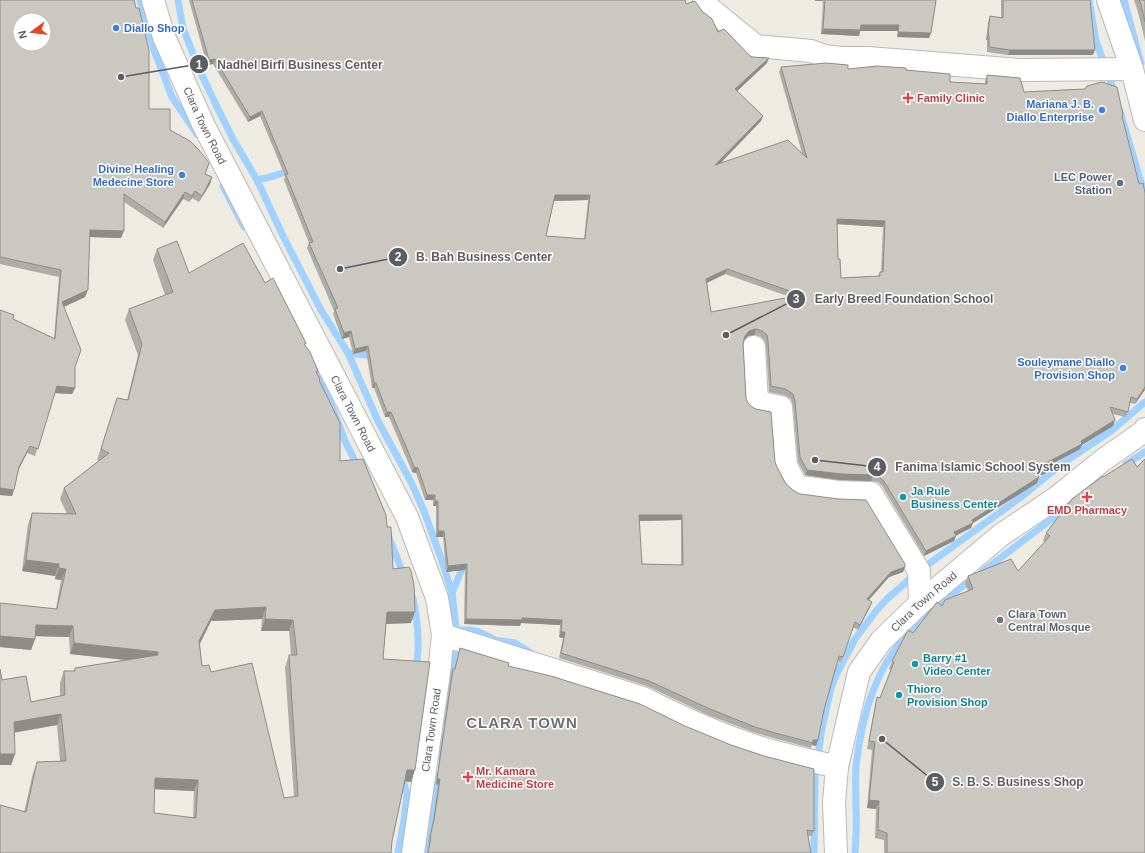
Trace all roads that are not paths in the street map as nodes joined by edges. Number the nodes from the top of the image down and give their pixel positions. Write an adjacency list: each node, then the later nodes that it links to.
1 (153, 0): 9 (street, Clara Town Road)
2 (704, 0): 4 (street)
3 (1108, 0): 4 (street)
4 (1132, 69): 5 (street)
5 (1145, 120)
6 (754, 347): 8 (street)
7 (1145, 429): 8 (street, Clara Town Road)
8 (920, 604): 10 (street, Clara Town Road)
9 (443, 635): 10 (street); 11 (street, Clara Town Road)
10 (837, 766): 12 (street, Clara Town Road)
11 (413, 853)
12 (836, 853)

